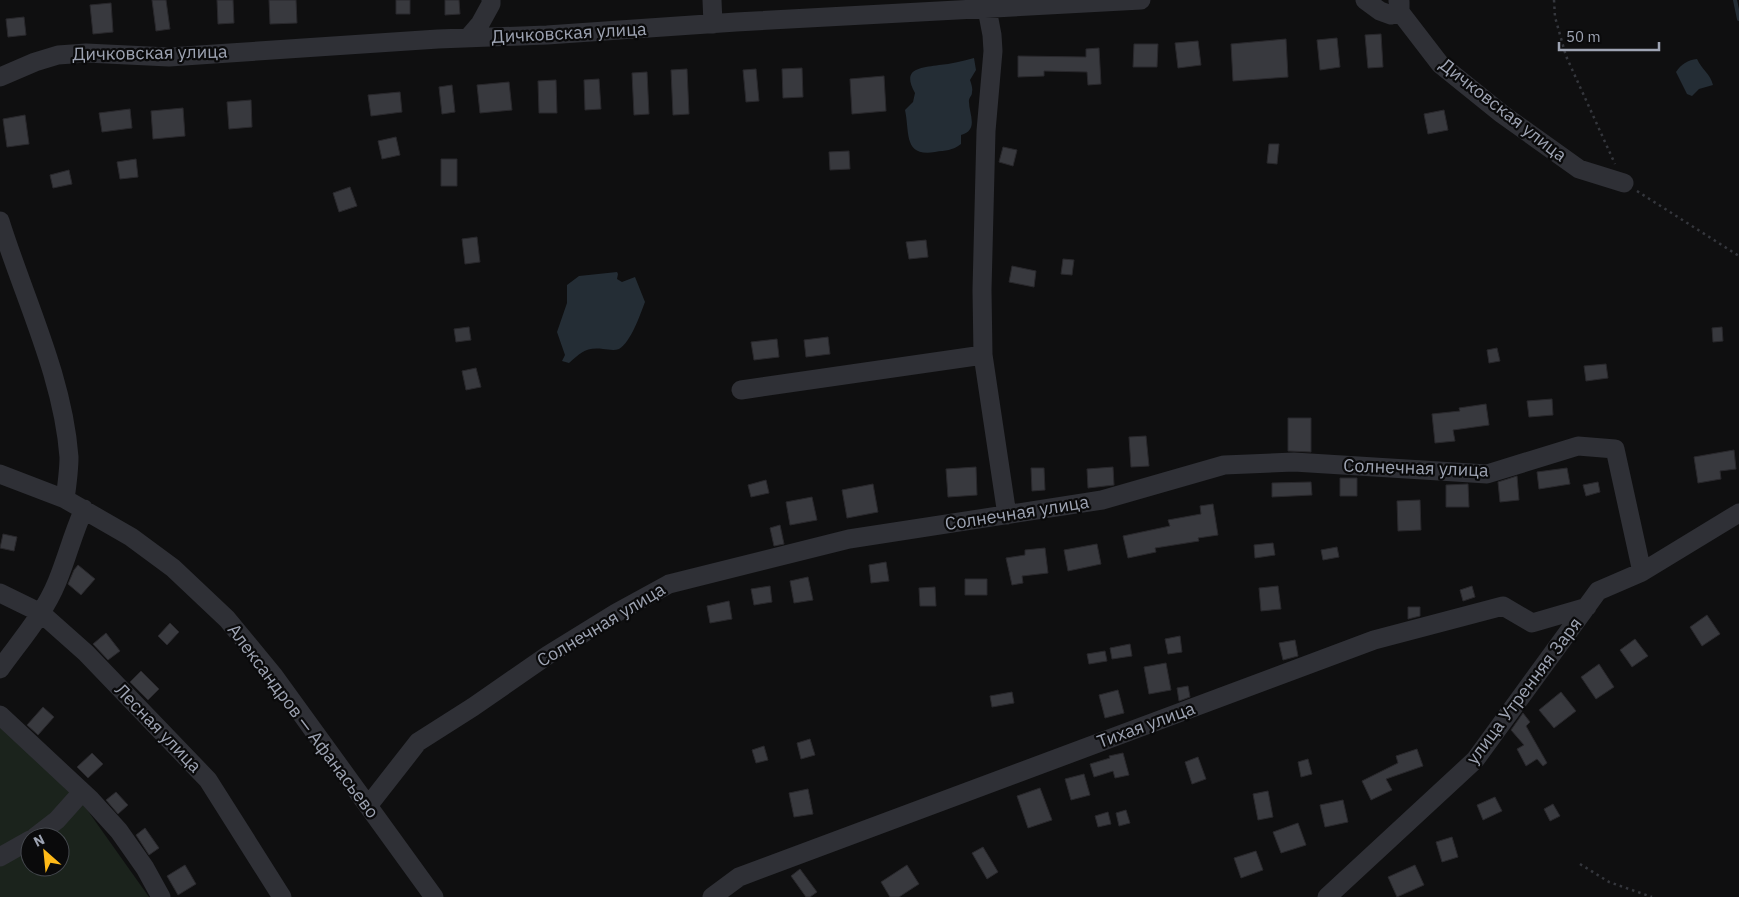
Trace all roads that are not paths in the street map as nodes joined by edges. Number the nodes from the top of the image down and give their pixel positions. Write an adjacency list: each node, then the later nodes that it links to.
1 (491, 0): 8 (street)
2 (712, 0): 7 (street)
3 (1142, 0): 6 (street, Дичковская улица)
4 (1365, 0): 5 (street, Дичковская улица)
5 (1398, 6): 10 (street, Дичковская улица)
6 (987, 9): 7 (street, Дичковская улица); 12 (street)
7 (713, 24): 8 (street, Дичковская улица)
8 (468, 38): 9 (street, Дичковская улица)
9 (0, 77)
10 (1624, 183)
11 (0, 221): 15 (street)
12 (983, 356): 13 (street); 18 (street)
13 (741, 390)
14 (0, 474): 15 (street, Александров — Афанасьево)
15 (65, 499): 16 (street, Александров — Афанасьево)
16 (84, 509): 22 (street); 26 (street, Александров — Афанасьево)
17 (1739, 513): 19 (street, улица Утренняя Заря)
18 (1007, 515): 19 (street, Солнечная улица); 26 (street, Солнечная улица)
19 (1642, 572): 21 (street, улица Утренняя Заря)
20 (0, 592): 22 (street, Лесная улица)
21 (1587, 607): 33 (street, Тихая улица); 34 (street, улица Утренняя Заря)
22 (41, 612): 23 (street); 31 (street, Лесная улица)
23 (0, 669)
24 (0, 715): 25 (street)
25 (82, 792): 27 (street); 30 (street)
26 (368, 806): 32 (street, Александров — Афанасьево)
27 (48, 827)
28 (20, 846): 29 (street)
29 (0, 857)
30 (161, 897)
31 (282, 897)
32 (434, 897)
33 (712, 897)
34 (1327, 897)

